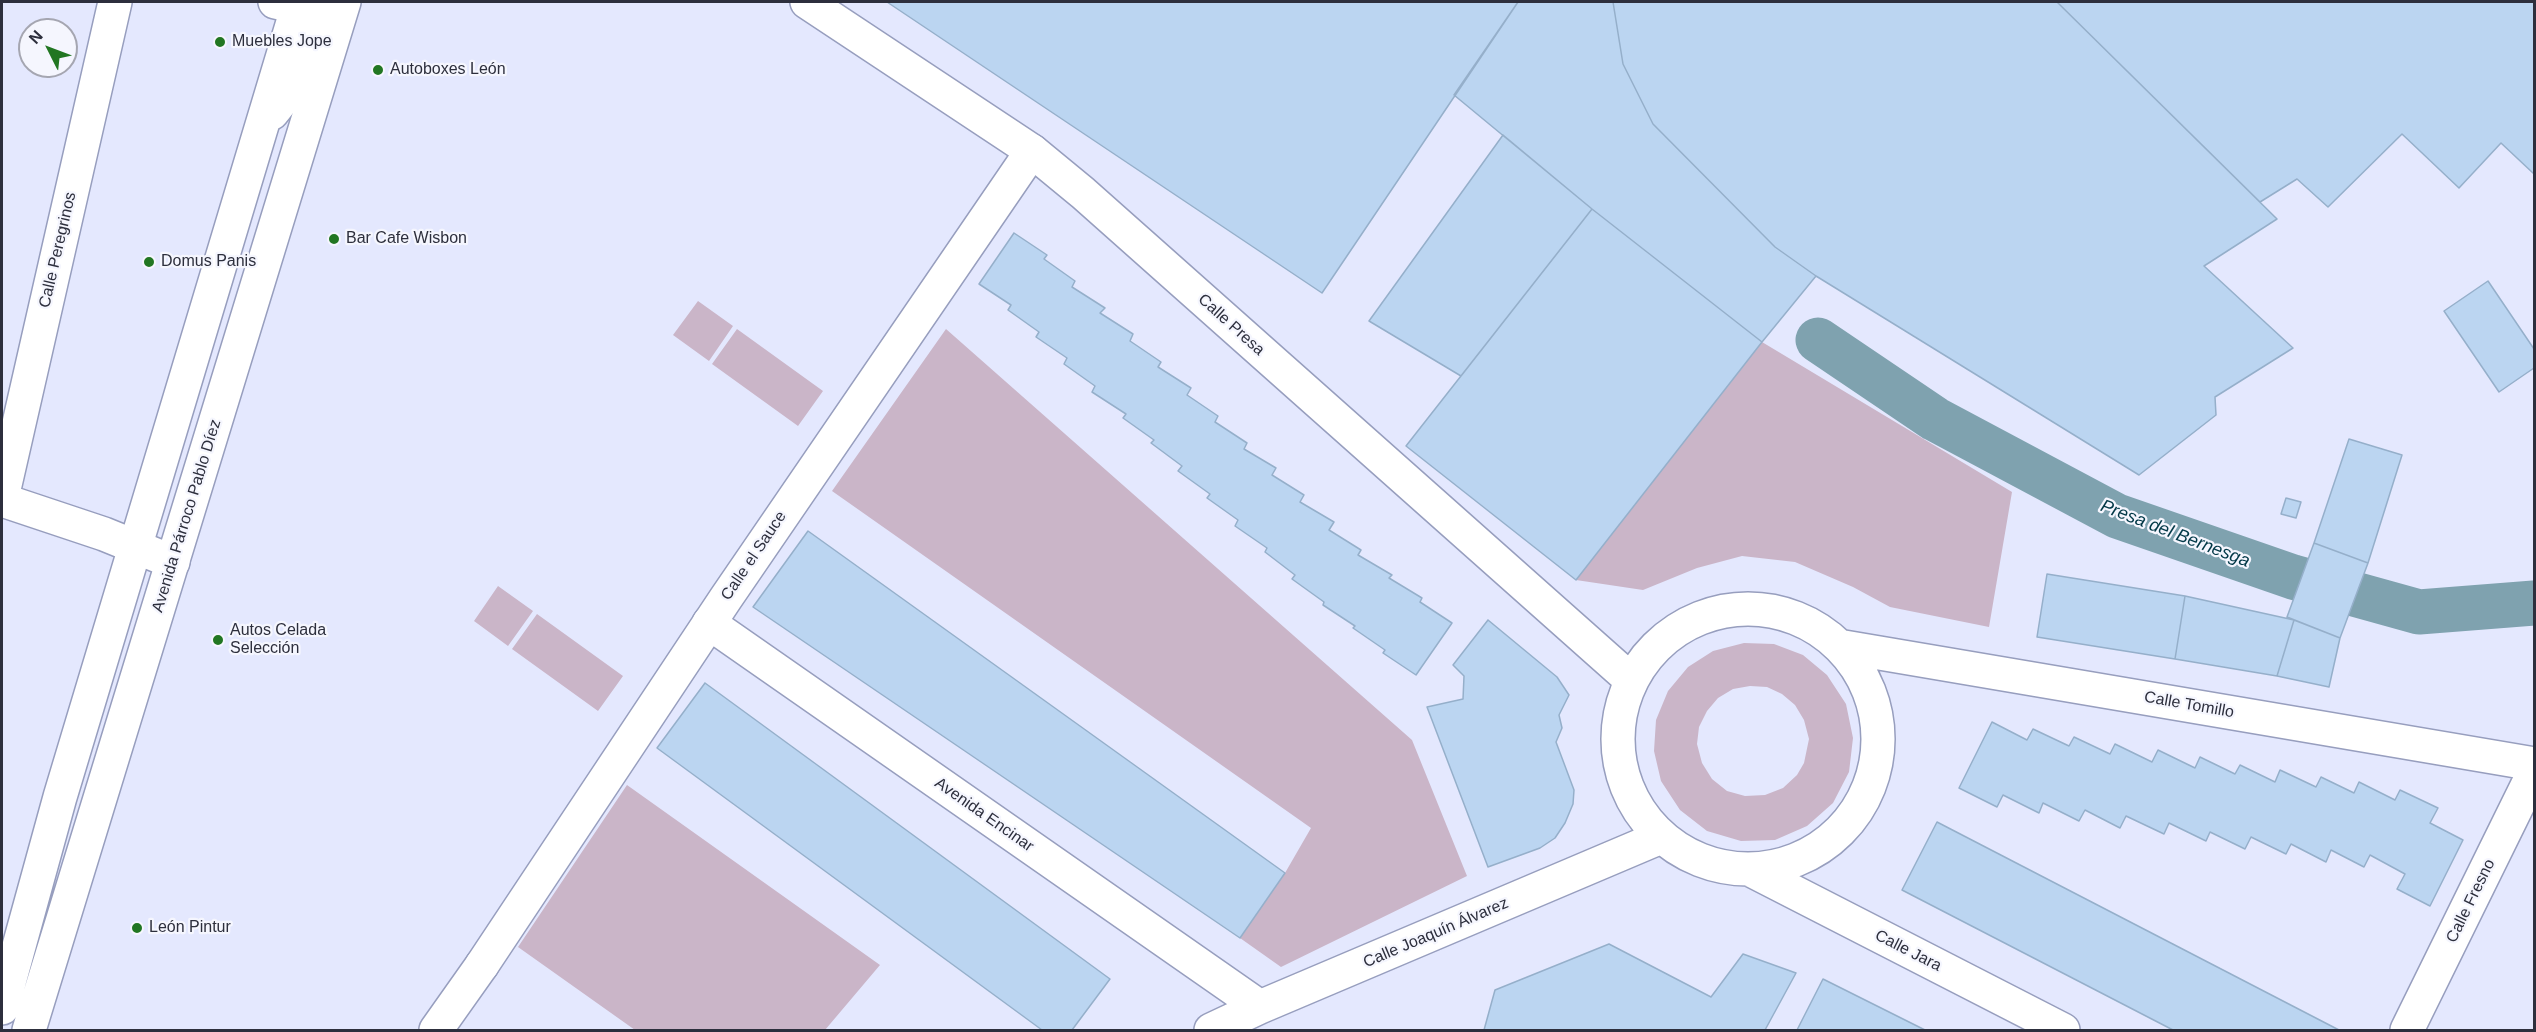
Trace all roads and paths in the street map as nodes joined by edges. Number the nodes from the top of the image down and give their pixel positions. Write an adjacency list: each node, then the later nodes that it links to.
1 (114, 2): 6 (street, Calle Peregrinos)
2 (344, 2): 8 (street, Avenida Párroco Pablo Díez)
3 (807, 2): 5 (street, Calle Presa)
4 (297, 3): 7 (street)
5 (1032, 151): 9 (street, Calle el Sauce); 11 (street, Calle Presa)
6 (2, 499): 7 (street)
7 (137, 546): 8 (street); 17 (street)
8 (173, 562): 18 (street, Avenida Párroco Pablo Díez)
9 (709, 623): 16 (street, Avenida Encinar); 19 (street, Calle el Sauce)
10 (1844, 647): 11 (street); 12 (street, Calle Tomillo); 15 (street)
11 (1631, 680): 14 (street)
12 (2535, 764)
13 (2535, 772): 22 (street, Calle Fresno)
14 (1661, 837): 15 (street); 16 (street, Calle Joaquín Álvarez)
15 (1753, 871): 21 (street, Calle Jara)
16 (1260, 1007): 20 (street, Calle Joaquín Álvarez)
17 (2, 1008)
18 (29, 1030)
19 (436, 1030)
20 (1211, 1030)
21 (2063, 1030)
22 (2407, 1030)

